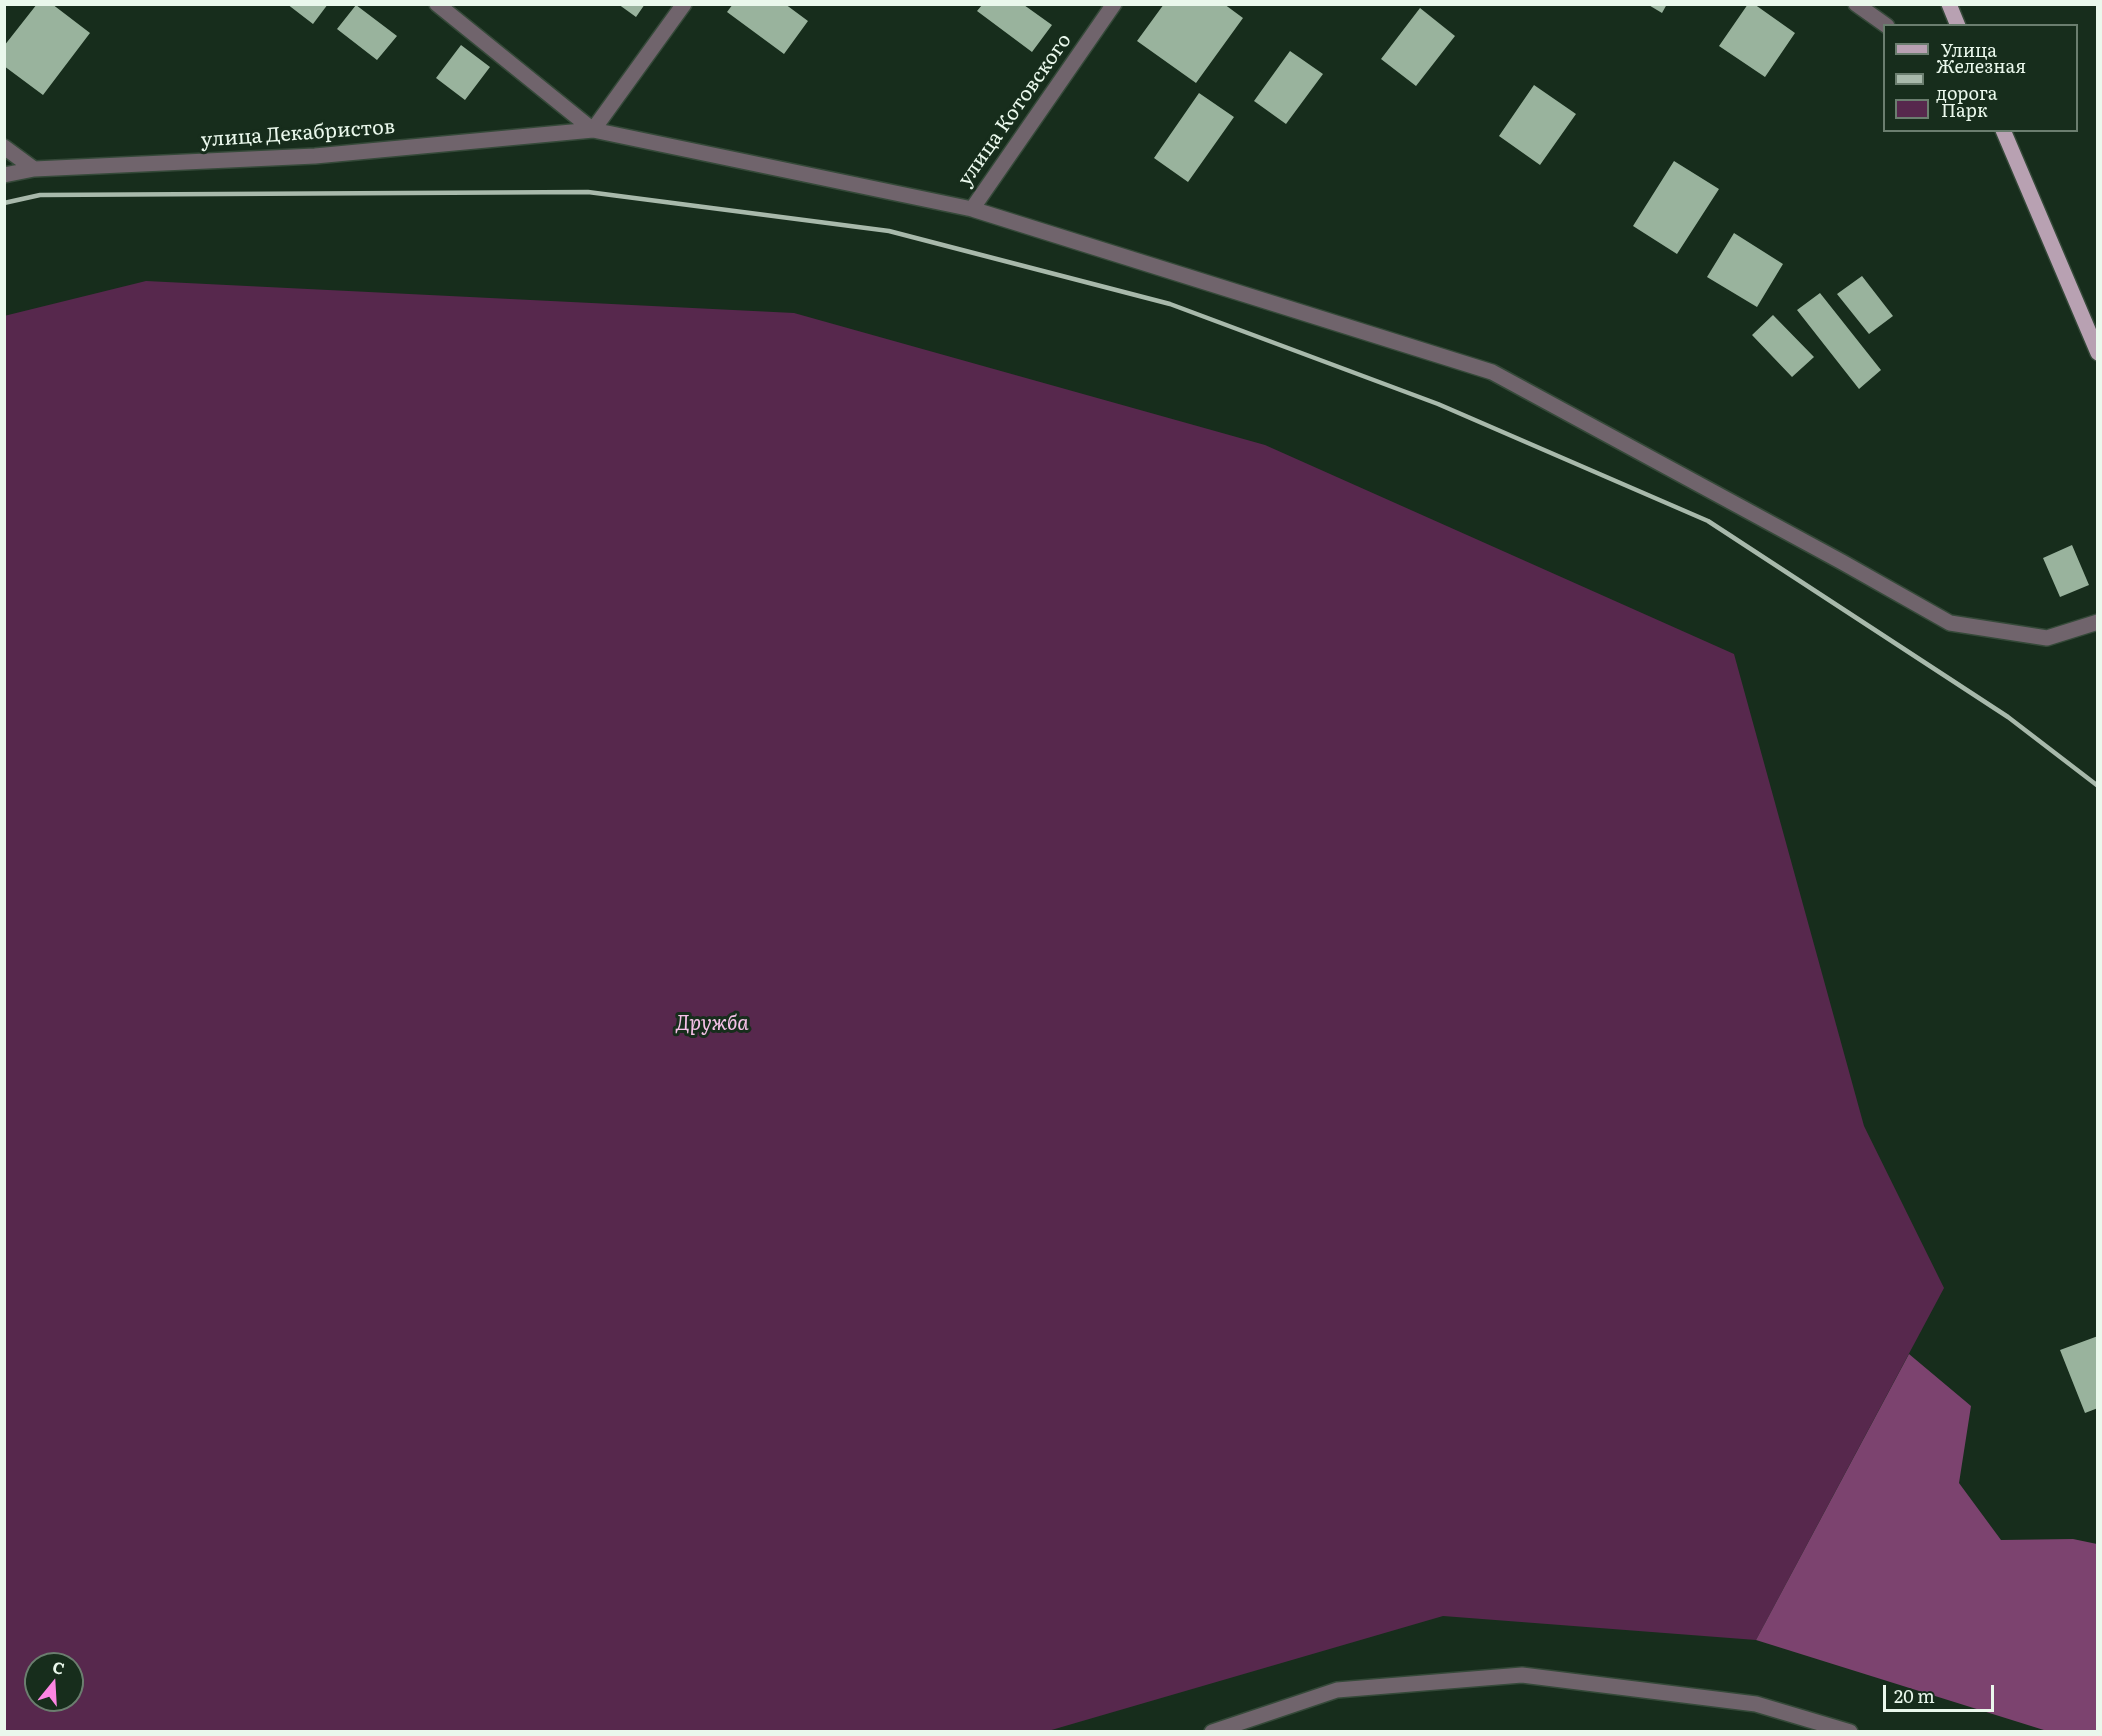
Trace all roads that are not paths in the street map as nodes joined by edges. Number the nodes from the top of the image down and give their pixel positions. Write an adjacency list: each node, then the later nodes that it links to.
1 (437, 4): 8 (street)
2 (684, 4): 8 (street)
3 (1114, 4): 13 (street, улица Котовского)
4 (1856, 4): 6 (street)
5 (1949, 4): 7 (main road)
6 (1884, 24)
7 (1957, 24)
8 (593, 130): 11 (street, улица Декабристов); 13 (street)
9 (2004, 132): 14 (main road)
10 (4, 147): 11 (street)
11 (34, 169): 12 (street, улица Декабристов)
12 (4, 175)
13 (972, 209): 15 (street)
14 (2097, 353)
15 (2097, 622)
16 (1212, 1731): 17 (street)
17 (1850, 1731)

